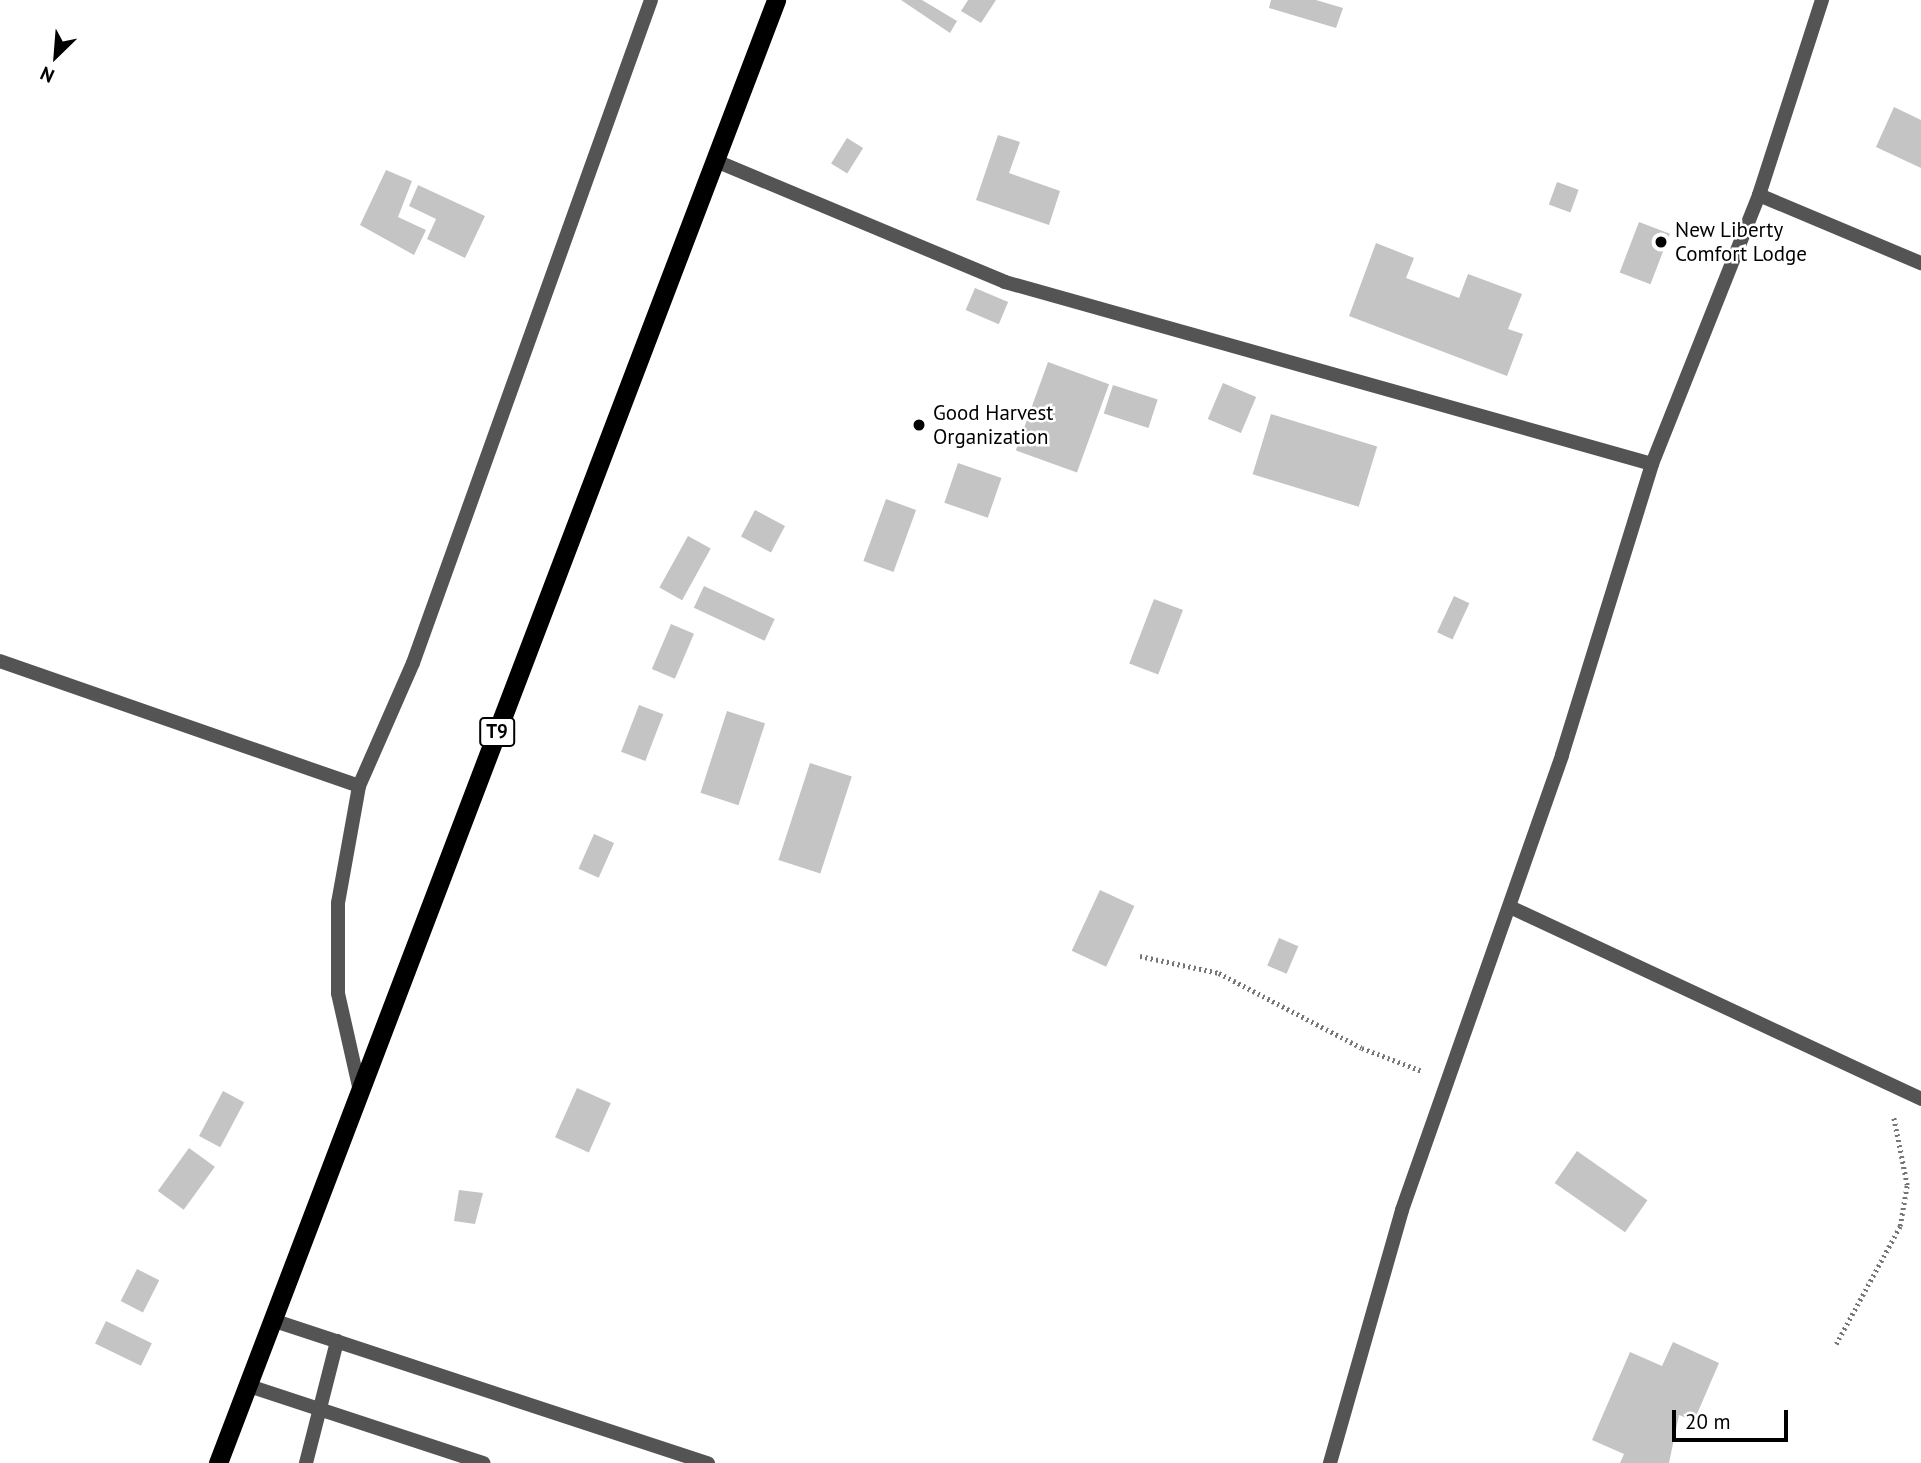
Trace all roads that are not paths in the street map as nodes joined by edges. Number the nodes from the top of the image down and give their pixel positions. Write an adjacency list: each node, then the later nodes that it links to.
1 (651, 0): 9 (street)
2 (776, 0): 4 (highway, T9)
3 (1822, 0): 5 (street)
4 (716, 161): 7 (street); 11 (highway, T9)
5 (1759, 195): 6 (street); 7 (street)
6 (1921, 263)
7 (1651, 464): 10 (street)
8 (0, 661): 9 (street)
9 (359, 786): 11 (street)
10 (1510, 907): 12 (street); 21 (street)
11 (360, 1091): 13 (highway, T9)
12 (1921, 1099)
13 (272, 1320): 14 (street); 15 (highway, T9)
14 (337, 1341): 16 (street); 20 (street)
15 (246, 1384): 16 (street); 17 (highway, T9)
16 (321, 1409): 18 (street); 19 (street)
17 (218, 1463)
18 (306, 1463)
19 (483, 1463)
20 (708, 1463)
21 (1331, 1463)

